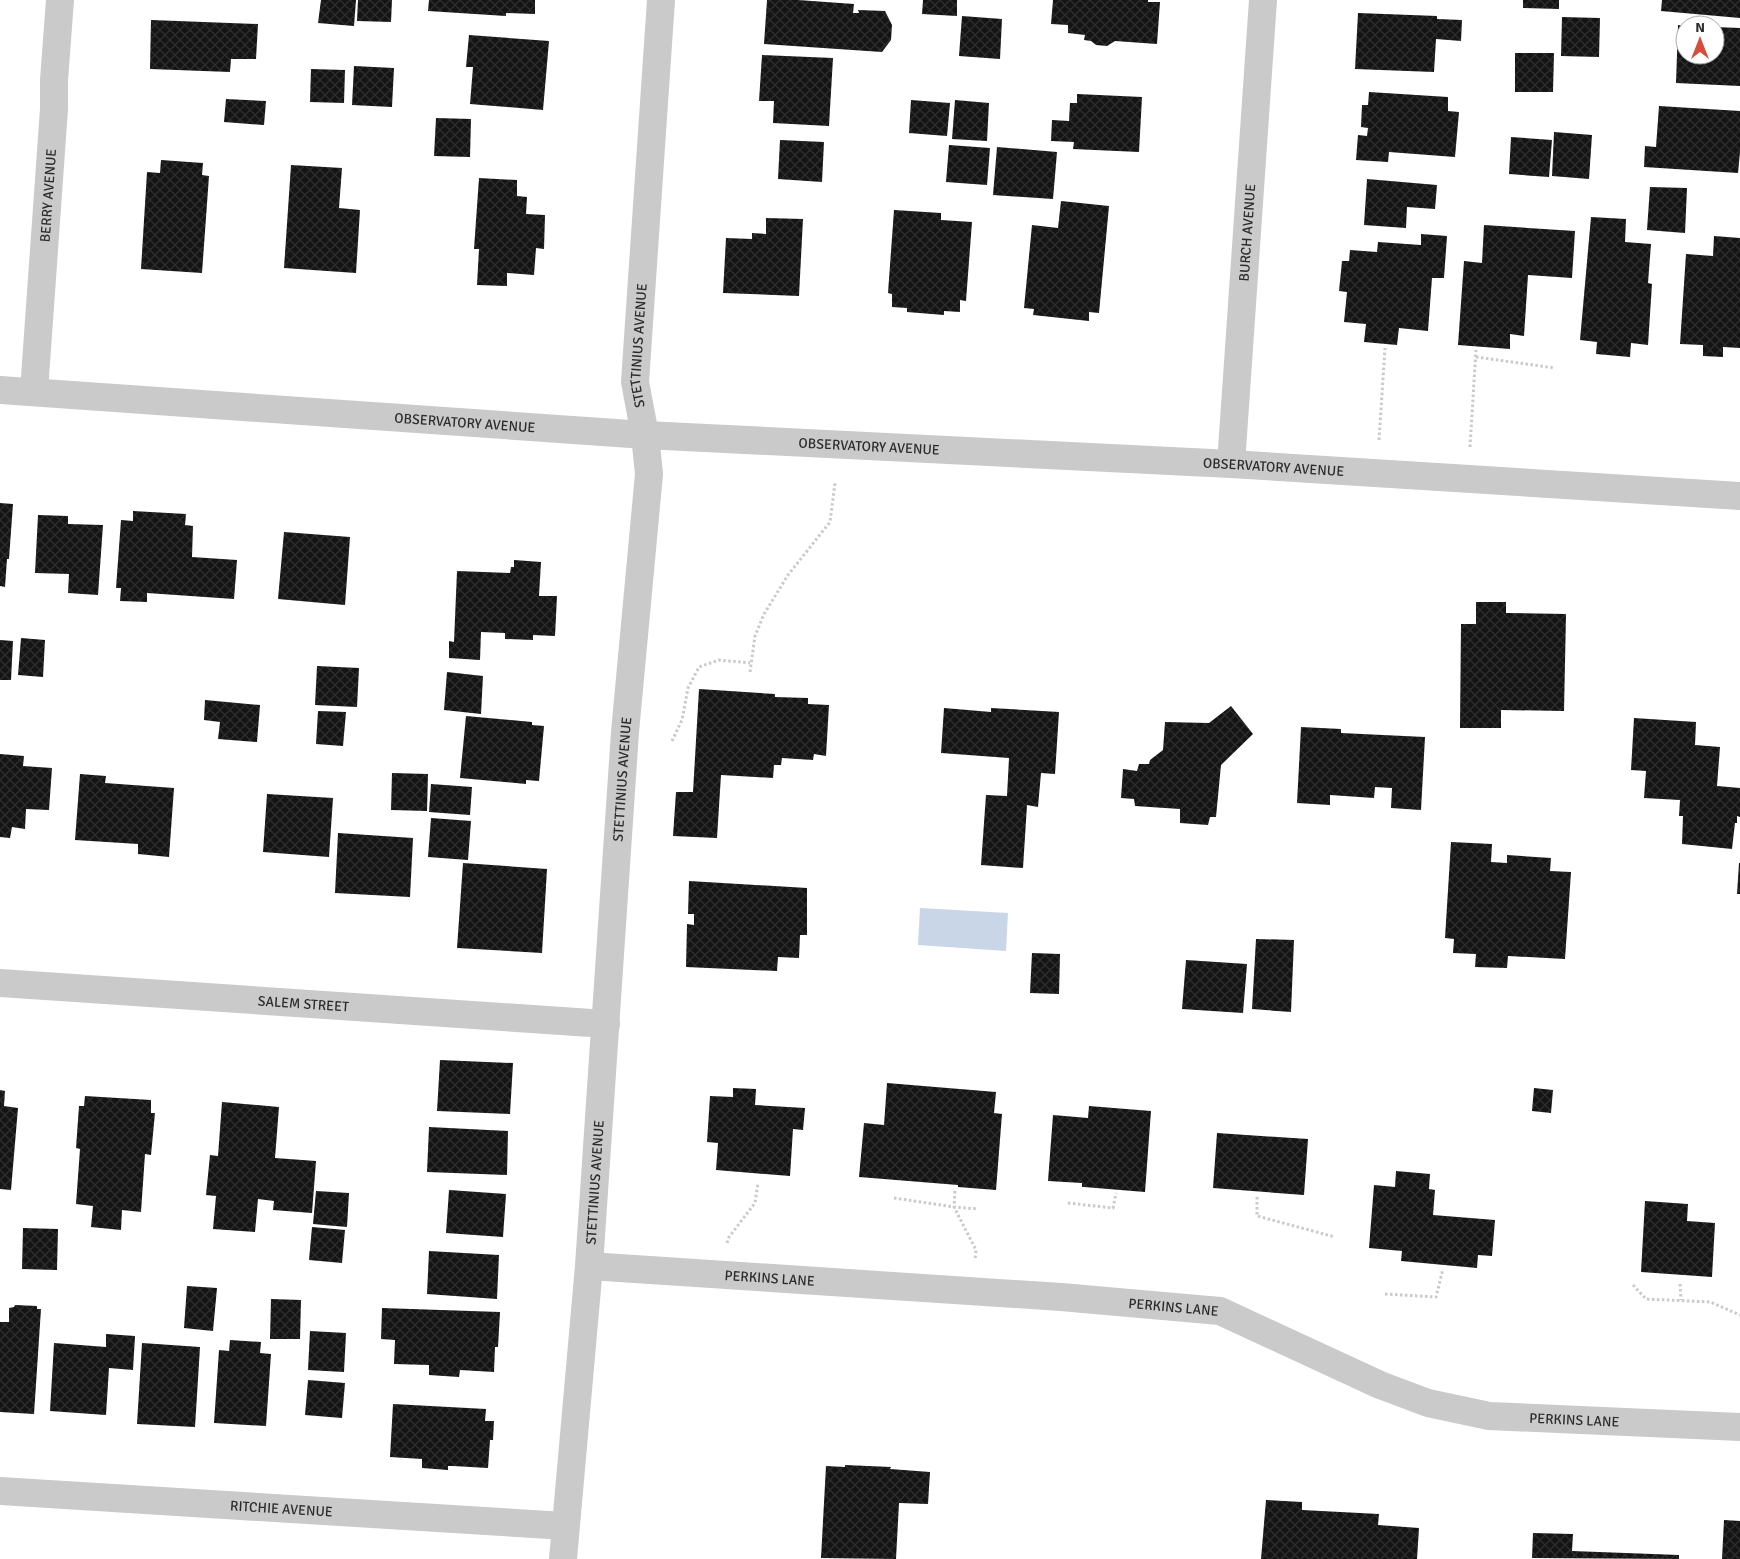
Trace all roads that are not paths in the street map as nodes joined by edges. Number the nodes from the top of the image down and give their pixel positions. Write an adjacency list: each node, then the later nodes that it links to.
1 (60, 0): 5 (street, BERRY AVENUE)
2 (661, 0): 6 (street, STETTINIUS AVENUE)
3 (1263, 0): 7 (street, BURCH AVENUE)
4 (0, 390): 5 (street, OBSERVATORY AVENUE)
5 (34, 392): 6 (street, OBSERVATORY AVENUE)
6 (645, 435): 7 (street, OBSERVATORY AVENUE); 10 (street, STETTINIUS AVENUE)
7 (1231, 464): 8 (street, OBSERVATORY AVENUE)
8 (1740, 496)
9 (0, 983): 10 (street, SALEM STREET)
10 (606, 1024): 11 (street, STETTINIUS AVENUE)
11 (589, 1266): 12 (street, PERKINS LANE); 14 (street, STETTINIUS AVENUE)
12 (1740, 1426)
13 (0, 1491): 14 (street, RITCHIE AVENUE)
14 (565, 1526): 15 (street, STETTINIUS AVENUE)
15 (563, 1559)

